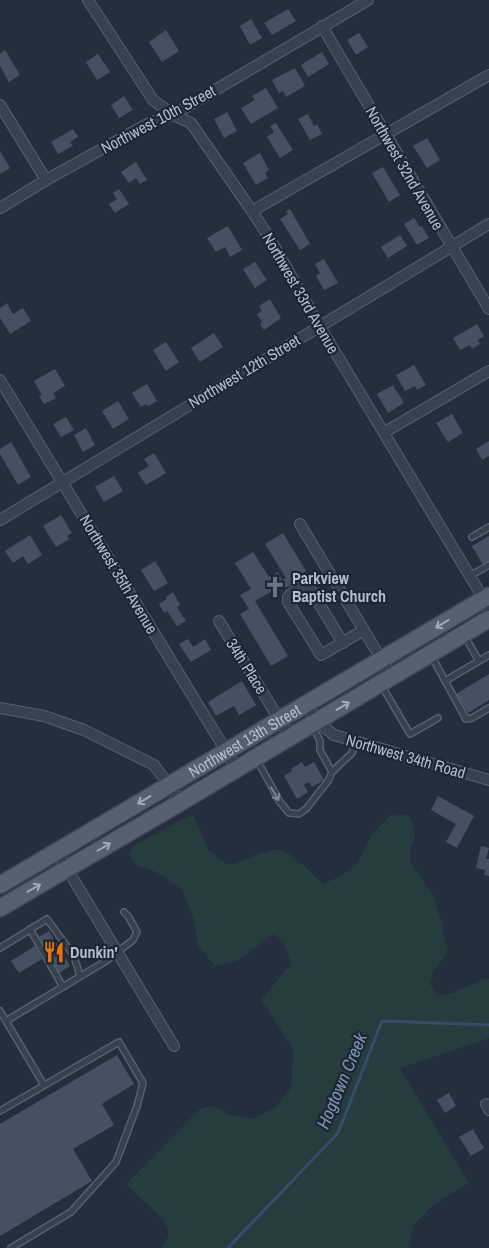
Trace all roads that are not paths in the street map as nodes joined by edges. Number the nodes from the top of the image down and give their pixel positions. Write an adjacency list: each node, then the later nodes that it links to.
1 (88, 0): 6 (street, Northwest 33rd Avenue)
2 (368, 0): 3 (street, Northwest 10th Street)
3 (322, 26): 6 (street, Northwest 10th Street); 7 (street, Northwest 32nd Avenue)
4 (489, 75): 7 (street)
5 (0, 105): 8 (street)
6 (173, 115): 8 (street, Northwest 10th Street); 10 (street, Northwest 33rd Avenue)
7 (387, 135): 10 (street); 12 (street, Northwest 32nd Avenue)
8 (46, 180): 9 (street, Northwest 10th Street)
9 (0, 208)
10 (252, 211): 14 (street, Northwest 33rd Avenue)
11 (489, 224): 12 (street, Northwest 12th Street)
12 (451, 246): 13 (street, Northwest 32nd Avenue); 14 (street, Northwest 12th Street)
13 (489, 310)
14 (319, 326): 17 (street, Northwest 33rd Avenue); 18 (street, Northwest 12th Street)
15 (489, 371): 17 (street)
16 (0, 380): 18 (street, Northwest 35th Avenue)
17 (384, 432): 24 (street, Northwest 33rd Avenue)
18 (62, 482): 19 (street, Northwest 12th Street); 45 (street, Northwest 35th Avenue)
19 (0, 520)
20 (300, 524): 28 (street)
21 (489, 528): 22 (lane)
22 (472, 537)
23 (489, 565): 24 (lane)
24 (470, 576): 25 (street, Northwest 33rd Avenue)
25 (487, 601): 33 (main road, Northwest 13th Street, one-way to 33)
26 (489, 619): 29 (main road, Northwest 13th Street)
27 (219, 621): 41 (street, 34th Place)
28 (364, 630): 30 (street); 33 (street)
29 (464, 634): 31 (main road, Northwest 13th Street); 34 (lane)
30 (343, 642): 30 (street)
31 (430, 654): 35 (main road, Northwest 13th Street); 36 (lane)
32 (489, 655): 34 (lane)
33 (382, 660): 35 (street); 37 (main road, Northwest 13th Street)
34 (479, 661): 36 (lane)
35 (386, 680): 40 (lane); 42 (main road, Northwest 13th Street, one-way to 35)
36 (446, 682): 39 (lane)
37 (306, 704): 41 (main road, Northwest 13th Street); 42 (street, Northwest 34th Road)
38 (0, 708): 50 (street)
39 (489, 708)
40 (438, 718)
41 (280, 720): 43 (street, 34th Place); 45 (main road, Northwest 13th Street)
42 (315, 723): 43 (main road, Northwest 13th Street); 44 (street, Northwest 34th Road); 48 (lane)
43 (290, 737): 46 (main road, Northwest 13th Street)
44 (356, 742): 48 (lane); 49 (street, Northwest 34th Road)
45 (226, 751): 47 (street, Northwest 35th Avenue); 50 (main road, Northwest 13th Street)
46 (255, 758): 47 (main road, Northwest 13th Street); 48 (lane, one-way to 48)
47 (237, 769): 51 (main road, Northwest 13th Street)
48 (332, 772)
49 (489, 780)
50 (170, 785): 51 (street); 52 (main road, Northwest 13th Street, one-way to 52)
51 (181, 802): 53 (main road, Northwest 13th Street, one-way to 51)
52 (57, 852): 53 (street); 54 (main road, Northwest 13th Street)
53 (67, 868): 55 (main road, Northwest 13th Street, one-way to 53); 59 (street)
54 (0, 885)
55 (0, 908)
56 (124, 912): 59 (lane)
57 (30, 929): 58 (lane); 60 (lane); 61 (lane)
58 (0, 948)
59 (118, 953): 60 (lane); 64 (street)
60 (80, 976): 61 (lane)
61 (63, 987): 63 (lane)
62 (0, 1011): 63 (lane)
63 (6, 1020): 65 (lane)
64 (174, 1046)
65 (44, 1085): 66 (lane); 67 (lane)
66 (0, 1111)
67 (11, 1248)

